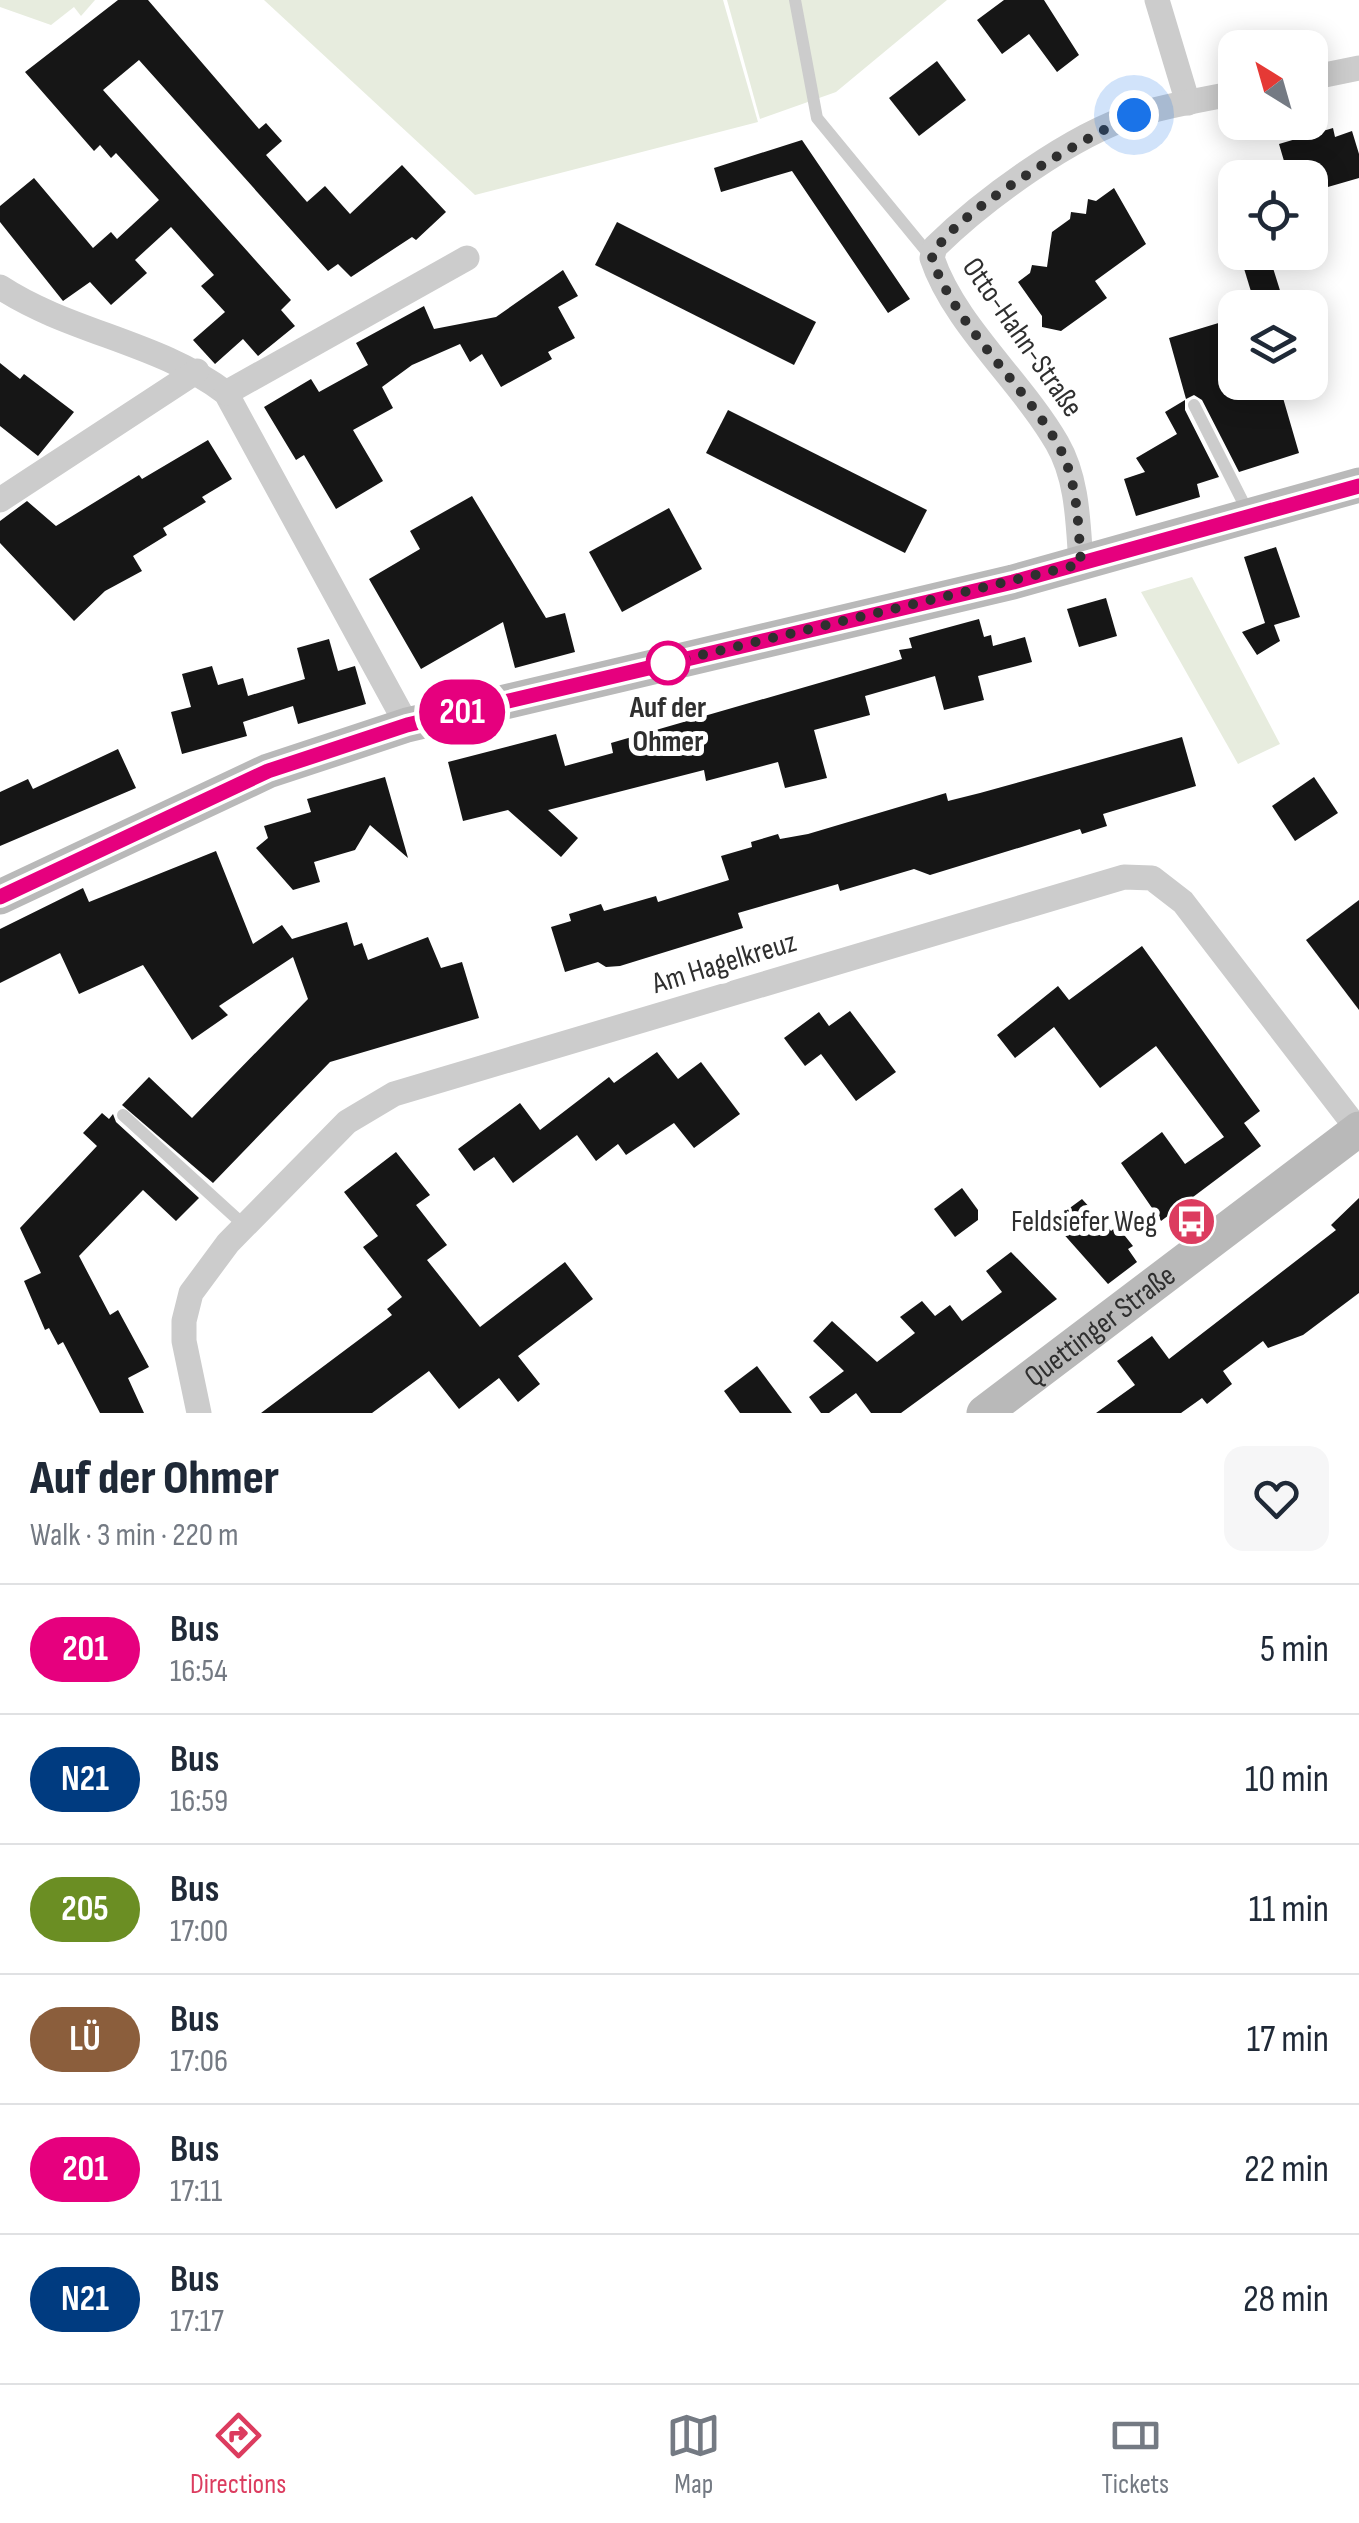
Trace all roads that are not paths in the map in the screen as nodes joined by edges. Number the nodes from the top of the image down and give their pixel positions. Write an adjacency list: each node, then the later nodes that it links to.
1 (795, 0): 8 (lane)
2 (1157, 0): 6 (street)
3 (1359, 68): 4 (street)
4 (1328, 74)
5 (1218, 97): 6 (street, Otto-Hahn-Straße)
6 (1188, 103): 8 (street, Otto-Hahn-Straße)
7 (467, 258): 11 (street)
8 (932, 258): 16 (street, Otto-Hahn-Straße)
9 (0, 287): 10 (street)
10 (198, 371): 11 (street); 14 (street)
11 (226, 392): 17 (street)
12 (1194, 404): 15 (lane)
13 (1359, 486): 15 (main road)
14 (0, 500)
15 (1250, 516): 16 (main road)
16 (1081, 564): 17 (main road)
17 (407, 725): 18 (main road)
18 (0, 897)
19 (123, 1114): 21 (lane)
20 (1359, 1130): 21 (street, Am Hagelkreuz); 23 (main road, Quettinger Straße)
21 (244, 1226): 22 (street, Am Hagelkreuz)
22 (199, 1413)
23 (984, 1413)

